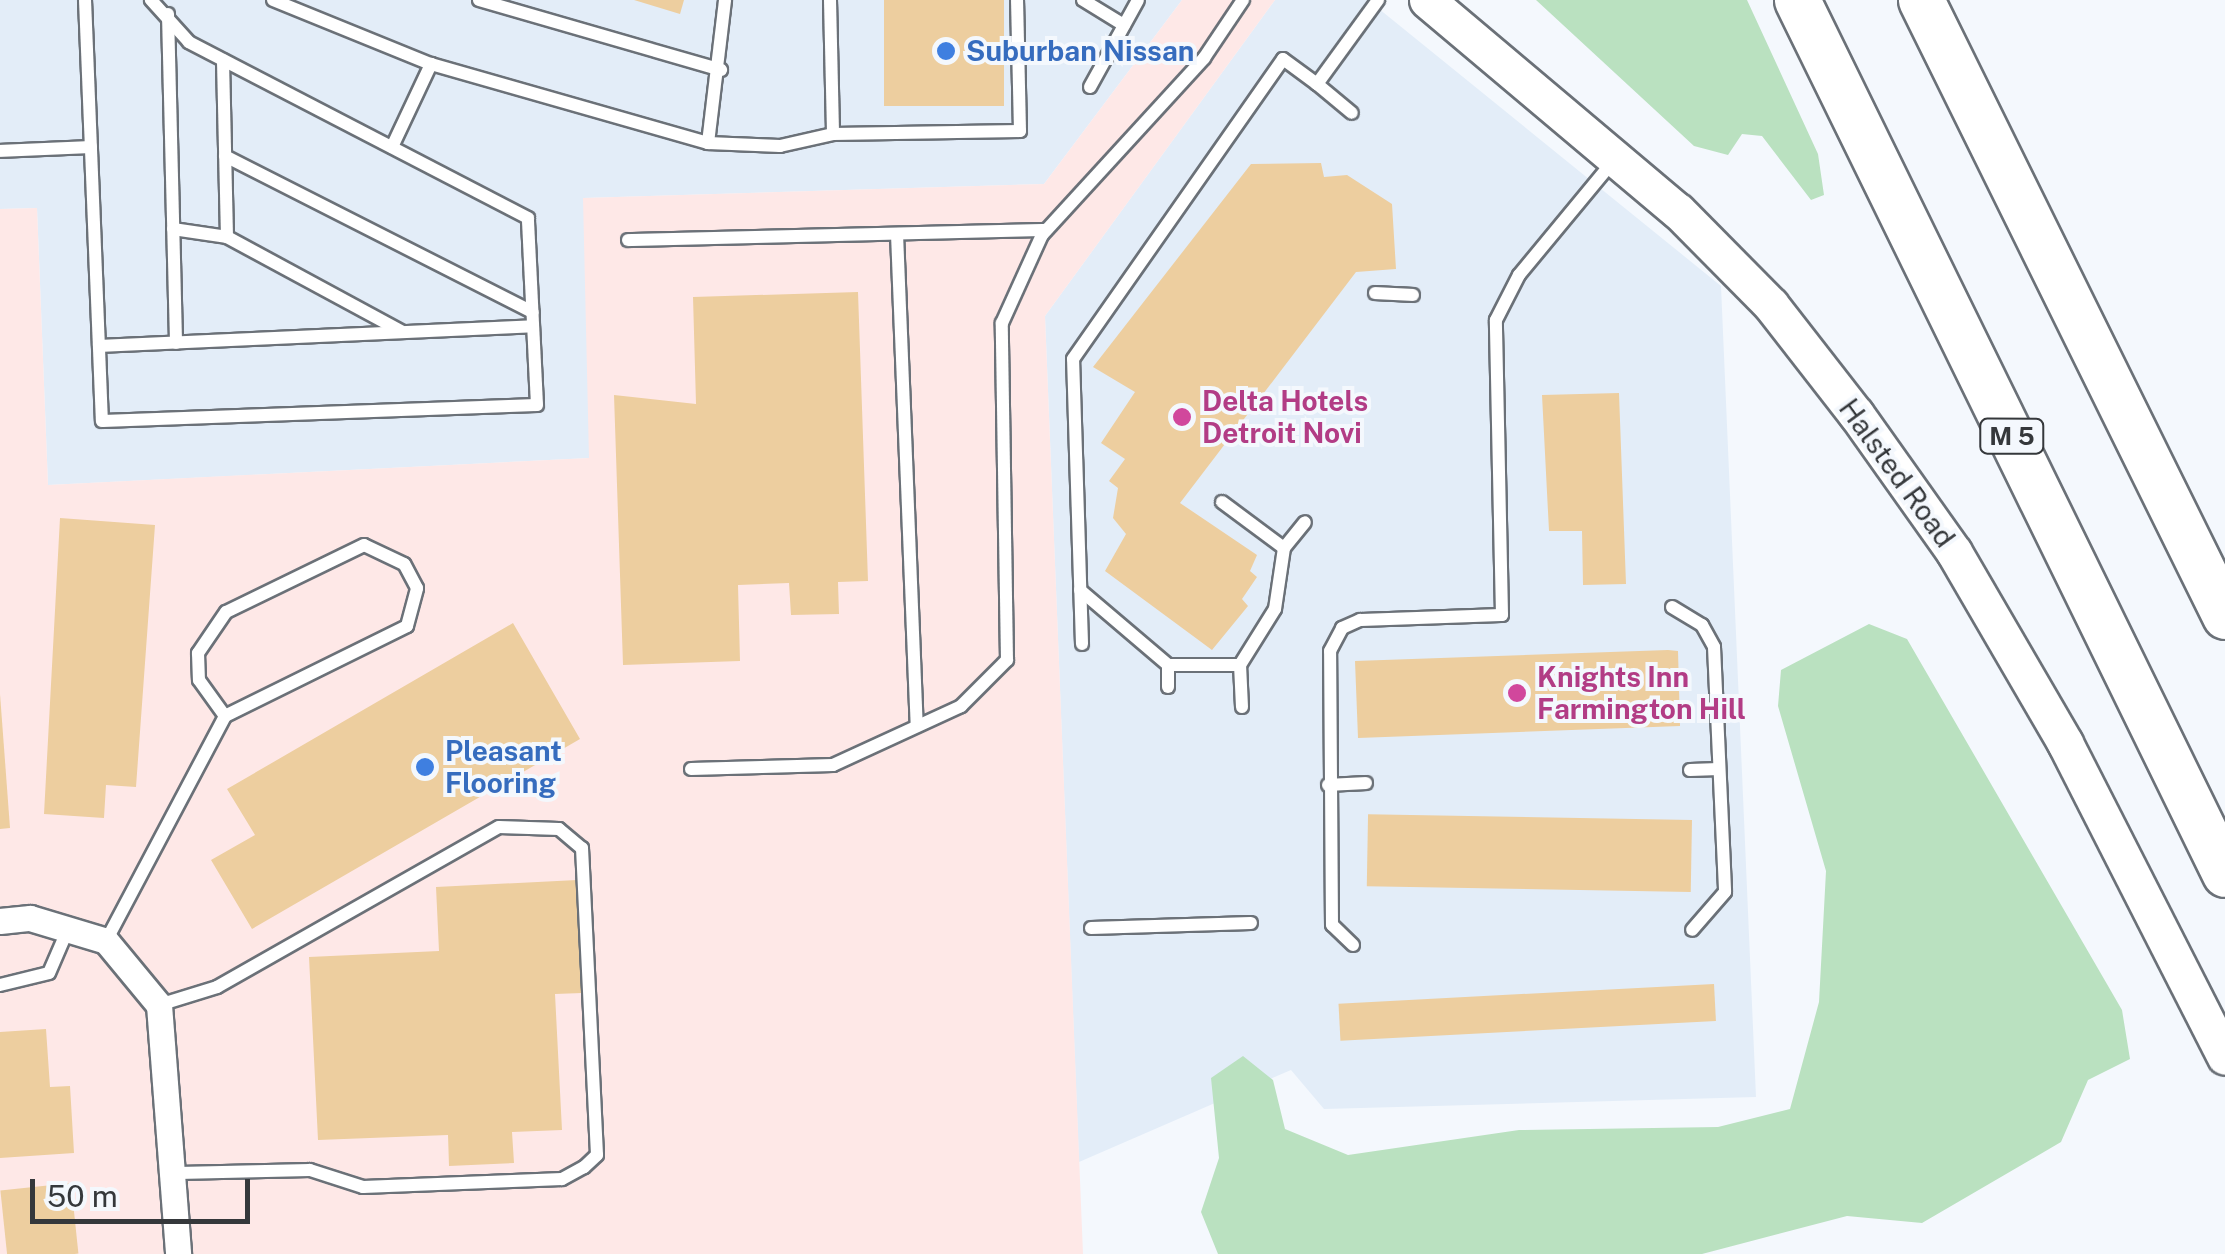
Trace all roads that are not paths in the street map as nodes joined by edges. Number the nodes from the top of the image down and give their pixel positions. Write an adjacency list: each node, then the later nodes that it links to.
1 (86, 0): 25 (lane)
2 (151, 0): 15 (lane)
3 (273, 0): 18 (lane)
4 (479, 0): 19 (lane)
5 (725, 0): 19 (lane)
6 (830, 0): 23 (lane)
7 (1017, 0): 23 (lane)
8 (1082, 0): 16 (lane)
9 (1138, 0): 16 (lane)
10 (1243, 0): 31 (lane)
11 (1378, 0): 20 (lane)
12 (1427, 0): 29 (main road, Halsted Road)
13 (1798, 0): 59 (highway, M 5)
14 (1921, 0): 46 (highway)
15 (168, 11): 17 (lane); 30 (lane)
16 (1124, 25): 21 (lane)
17 (223, 60): 26 (lane); 28 (lane)
18 (431, 64): 24 (lane); 26 (lane)
19 (720, 70): 24 (lane)
20 (1317, 84): 22 (lane); 44 (lane)
21 (1090, 87)
22 (1352, 114)
23 (833, 134): 24 (lane)
24 (708, 142)
25 (91, 148): 27 (lane); 40 (lane)
26 (392, 148): 37 (lane)
27 (0, 151)
28 (225, 156): 33 (lane); 37 (lane)
29 (1618, 156): 58 (lane); 69 (main road, Halsted Road)
30 (174, 229): 33 (lane); 39 (lane)
31 (1046, 230): 32 (lane); 53 (lane)
32 (897, 234): 34 (lane); 53 (lane)
33 (228, 237): 38 (lane)
34 (628, 240)
35 (1375, 293): 36 (lane)
36 (1412, 295)
37 (533, 319): 38 (lane); 40 (lane)
38 (403, 332): 39 (lane)
39 (176, 342): 40 (lane)
40 (99, 346)
41 (1222, 502): 43 (lane)
42 (1304, 522): 43 (lane)
43 (1284, 548): 49 (lane)
44 (1080, 590): 47 (lane); 48 (lane)
45 (1672, 607): 55 (lane)
46 (2225, 616)
47 (1082, 644)
48 (1168, 665): 49 (lane); 50 (lane)
49 (1240, 665): 51 (lane)
50 (1168, 686)
51 (1242, 708)
52 (225, 716): 52 (lane); 65 (lane)
53 (917, 726): 54 (lane)
54 (692, 769)
55 (1719, 769): 56 (lane); 64 (lane)
56 (1690, 770)
57 (1366, 783): 58 (lane)
58 (1328, 785): 66 (lane)
59 (2225, 874)
60 (0, 920): 63 (street)
61 (1251, 922): 62 (lane)
62 (1091, 928)
63 (68, 929): 65 (street); 67 (lane)
64 (1692, 930)
65 (106, 940): 68 (street)
66 (1353, 945)
67 (0, 985)
68 (159, 1005): 70 (street); 70 (lane)
69 (2225, 1057)
70 (178, 1173): 71 (street)
71 (178, 1254)

